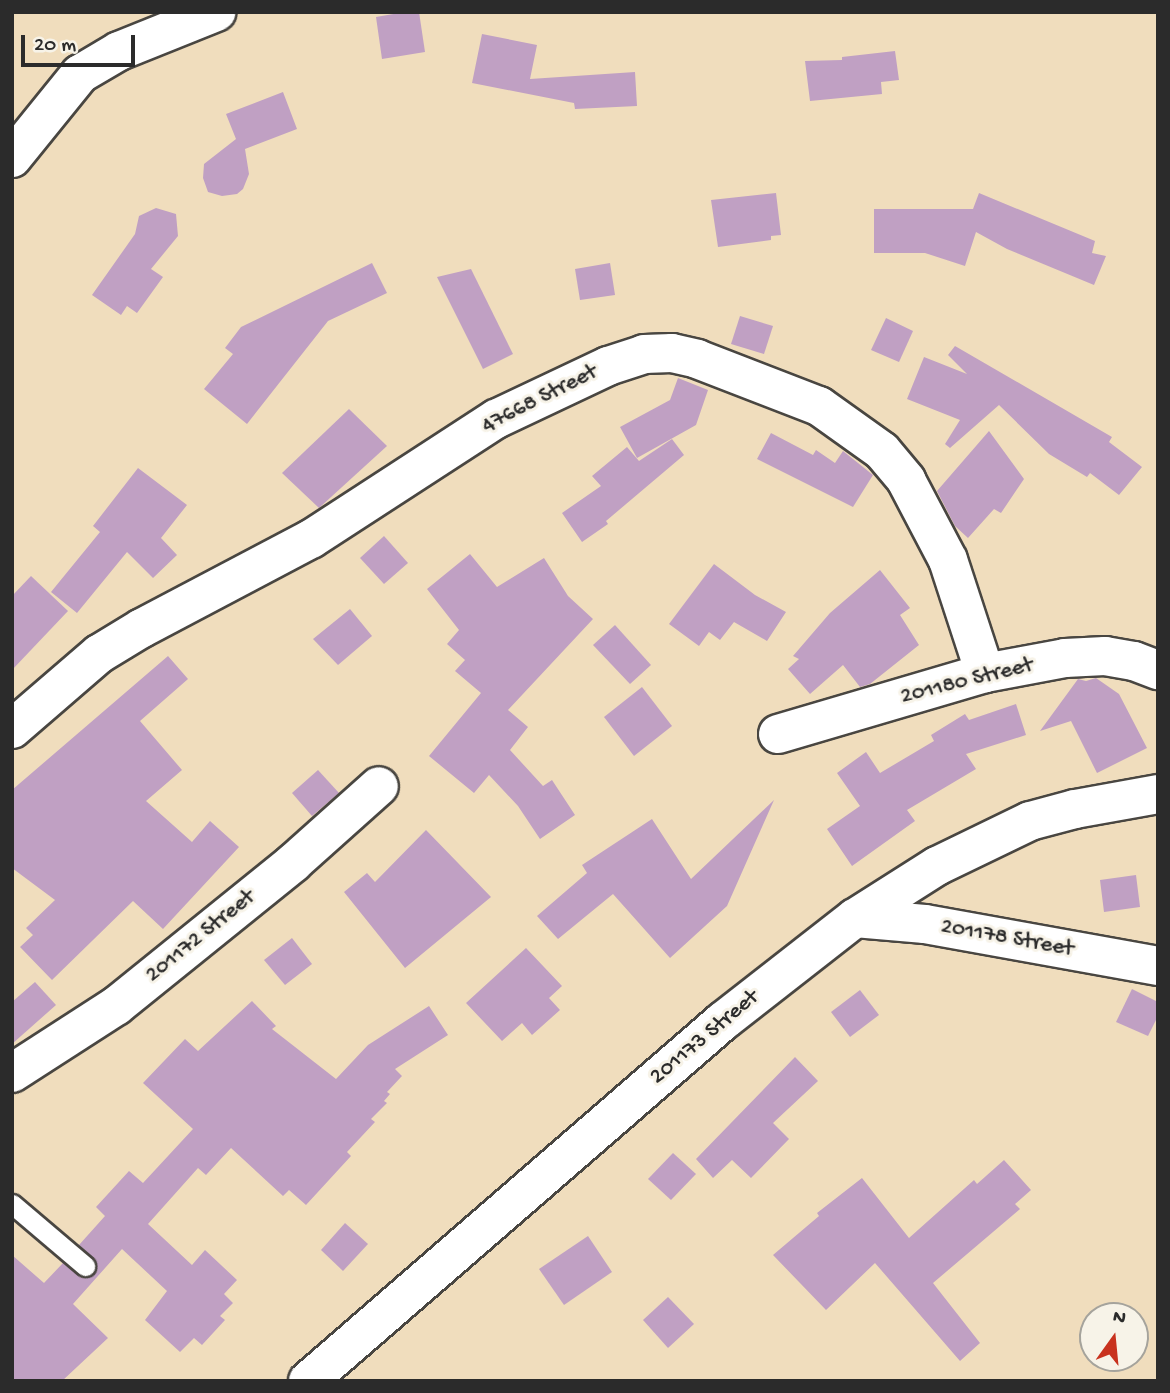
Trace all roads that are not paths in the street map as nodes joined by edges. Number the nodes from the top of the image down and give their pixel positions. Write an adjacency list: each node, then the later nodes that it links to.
1 (216, 12): 2 (street)
2 (12, 158)
3 (1158, 670): 4 (street, 201180 Street)
4 (985, 673): 5 (street, 47668 Street); 6 (street, 201180 Street)
5 (12, 729)
6 (778, 734)
7 (379, 786): 11 (street, 201172 Street)
8 (1158, 794): 9 (street, 201173 Street)
9 (855, 918): 10 (street, 201178 Street); 14 (street, 201173 Street)
10 (1158, 965)
11 (12, 1073)
12 (12, 1204): 13 (lane)
13 (85, 1266)
14 (309, 1381)

